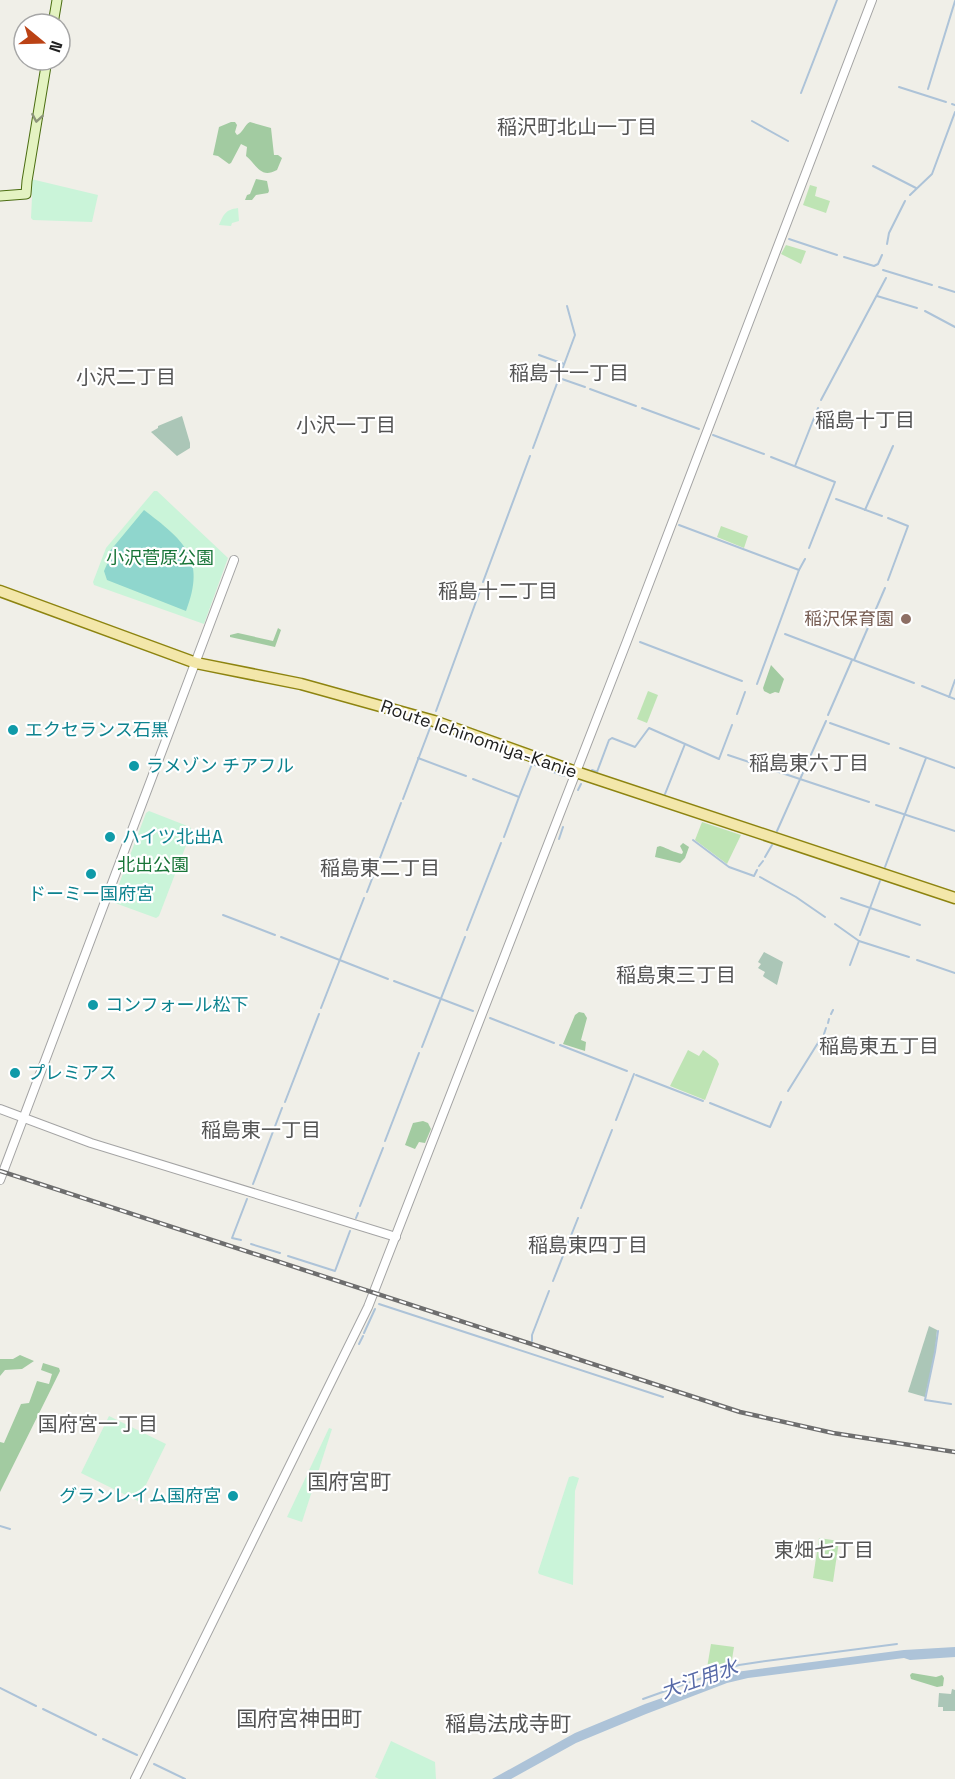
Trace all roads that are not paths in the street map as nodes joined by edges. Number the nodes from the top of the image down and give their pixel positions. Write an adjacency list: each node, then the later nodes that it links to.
1 (872, 0): 7 (street)
2 (45, 72): 3 (main road, one-way to 3)
3 (0, 196)
4 (234, 560): 6 (street)
5 (0, 591): 6 (main road, Route Ichinomiya-Kanie)
6 (196, 663): 7 (main road, Route Ichinomiya-Kanie); 10 (street)
7 (576, 772): 8 (main road, Route Ichinomiya-Kanie); 12 (street)
8 (955, 898)
9 (0, 1109): 10 (street)
10 (23, 1118): 11 (street); 12 (street)
11 (0, 1180)
12 (396, 1237): 13 (street)
13 (135, 1779)

